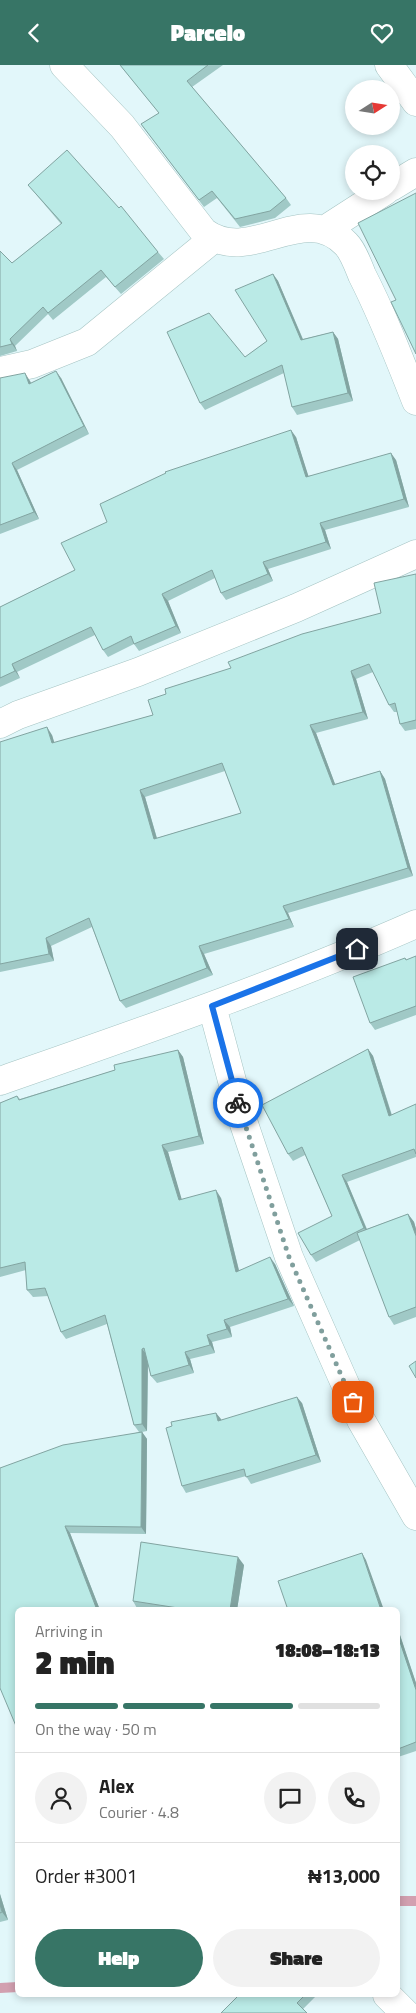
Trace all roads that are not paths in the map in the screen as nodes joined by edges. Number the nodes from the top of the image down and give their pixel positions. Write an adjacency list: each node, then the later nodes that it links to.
1 (64, 65): 8 (street)
2 (389, 65): 3 (street)
3 (416, 102)
4 (416, 171): 5 (street)
5 (400, 181)
6 (371, 200): 7 (street)
7 (326, 229): 8 (street); 10 (street)
8 (213, 239): 9 (street)
9 (0, 371)
10 (416, 401)
11 (416, 555): 12 (street)
12 (0, 724)
13 (416, 924): 14 (street)
14 (212, 1006): 15 (street); 16 (street)
15 (0, 1081)
16 (416, 1516)
17 (389, 1997): 18 (street)
18 (405, 2013)

